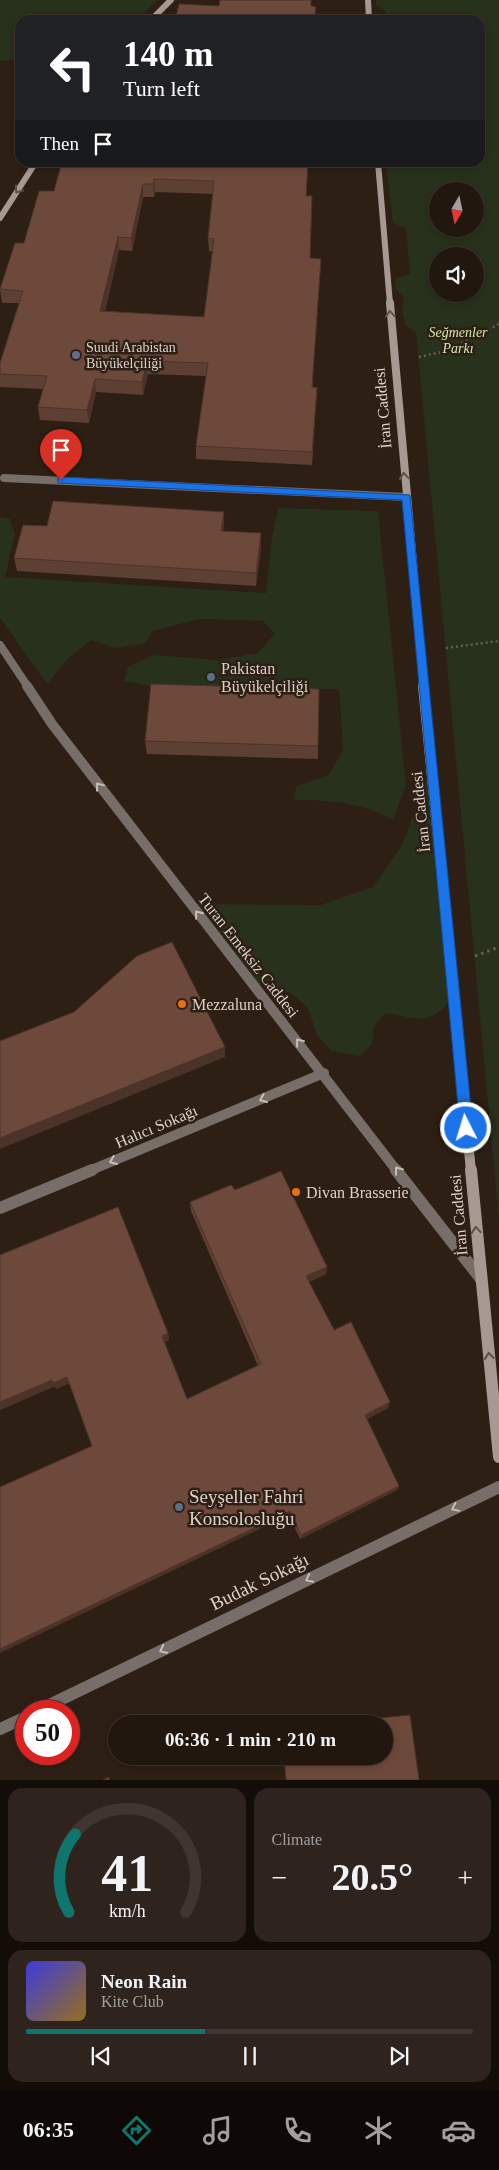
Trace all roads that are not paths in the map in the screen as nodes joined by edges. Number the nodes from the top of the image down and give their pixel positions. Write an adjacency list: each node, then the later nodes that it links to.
1 (171, 0): 3 (main road)
2 (368, 0): 4 (main road)
3 (155, 15)
4 (369, 15)
5 (33, 167): 7 (main road, one-way to 7)
6 (378, 167): 9 (main road, İran Caddesi, one-way to 6)
7 (0, 218)
8 (4, 478): 9 (street)
9 (406, 497): 13 (main road, İran Caddesi, one-way to 9)
10 (0, 645): 11 (street, Turan Emeksiz Caddesi, one-way to 10)
11 (324, 1073): 12 (street, Halıcı Sokağı, one-way to 12); 13 (street, Turan Emeksiz Caddesi, one-way to 11)
12 (0, 1208)
13 (481, 1279): 14 (main road, İran Caddesi, one-way to 13)
14 (499, 1457)
15 (499, 1487): 16 (street, Budak Sokağı, one-way to 16)
16 (61, 1700)
17 (15, 1722): 18 (street)
18 (0, 1730)

